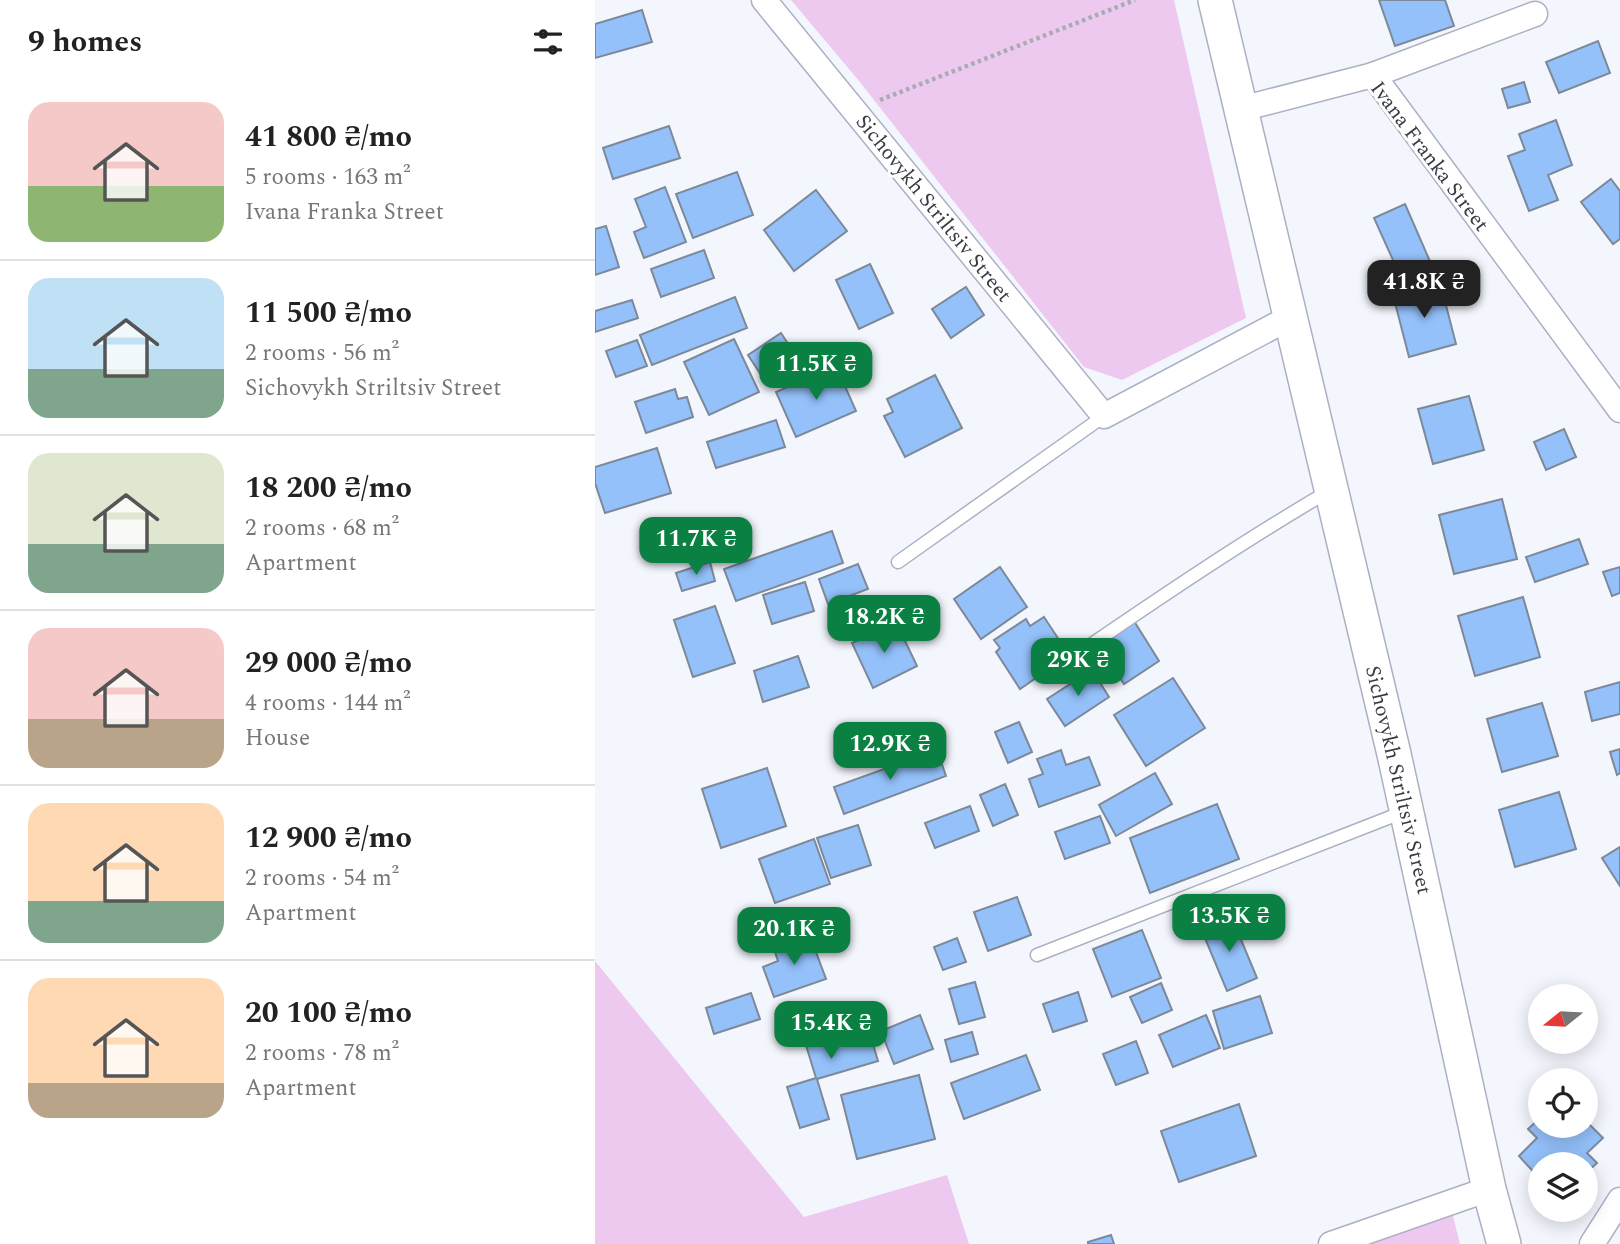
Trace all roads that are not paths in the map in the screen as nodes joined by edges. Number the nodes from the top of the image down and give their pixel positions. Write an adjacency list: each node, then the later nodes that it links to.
1 (764, 0): 8 (street, Sichovykh Striltsiv Street)
2 (1215, 0): 5 (street, Sichovykh Striltsiv Street)
3 (1535, 14): 4 (street)
4 (1373, 75): 5 (street, Ivana Franka Street); 7 (street, Ivana Franka Street)
5 (1241, 109): 6 (street, Sichovykh Striltsiv Street)
6 (1291, 317): 8 (street); 9 (street, Sichovykh Striltsiv Street)
7 (1620, 410)
8 (1104, 416): 10 (lane)
9 (1331, 490): 11 (lane); 12 (street, Sichovykh Striltsiv Street)
10 (898, 562)
11 (1076, 655)
12 (1406, 811): 13 (lane); 14 (street, Sichovykh Striltsiv Street)
13 (1037, 955)
14 (1489, 1189): 16 (street); 17 (street, Sichovykh Striltsiv Street)
15 (1620, 1200): 18 (street)
16 (1331, 1244)
17 (1504, 1244)
18 (1592, 1244)

